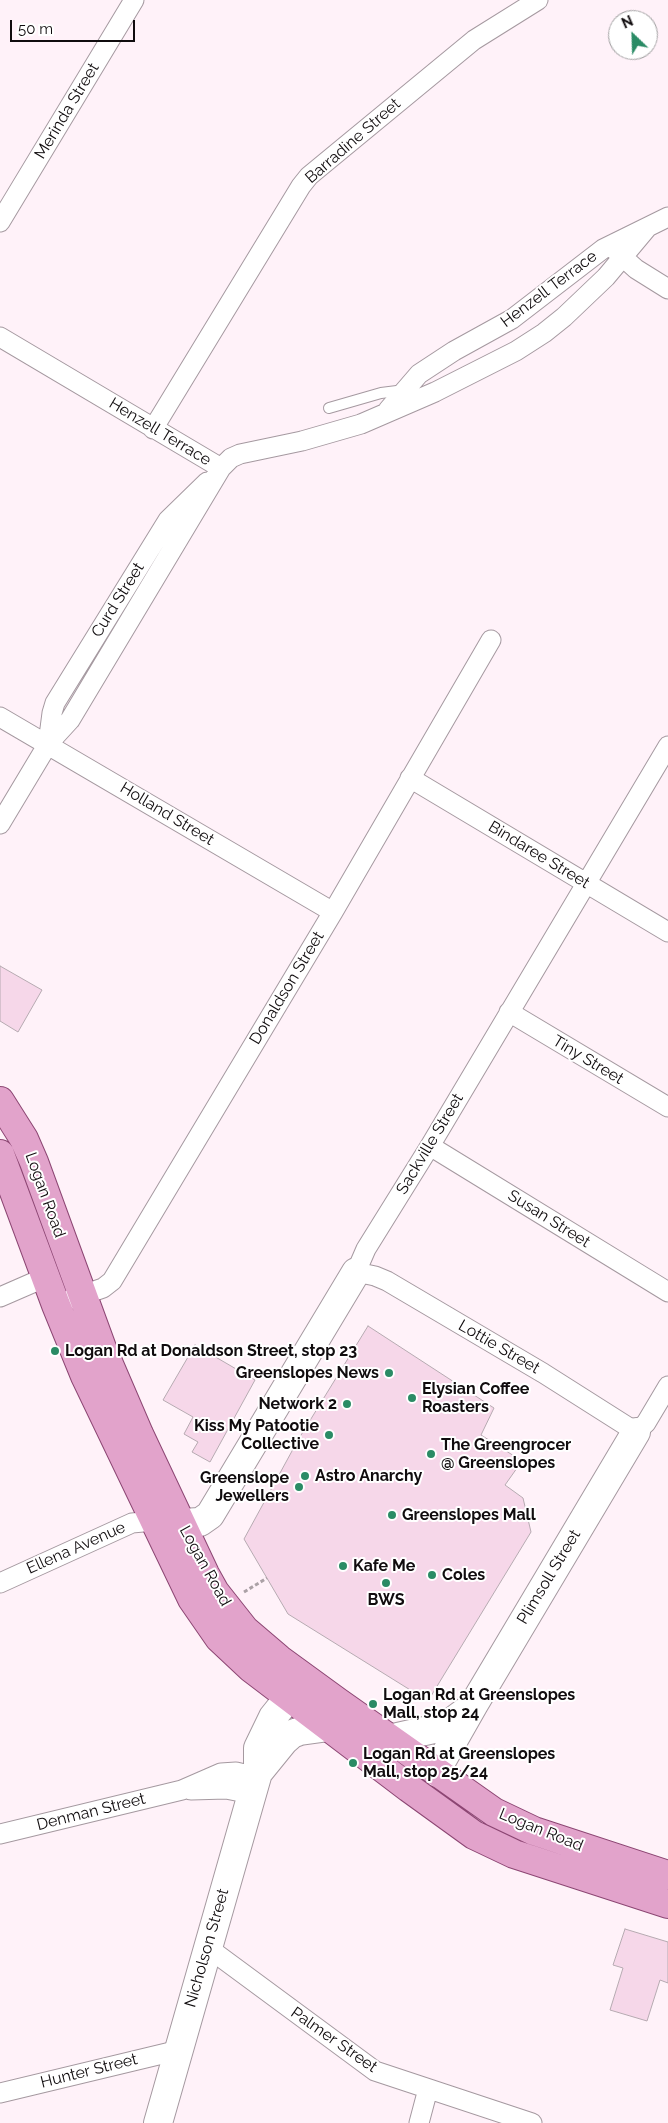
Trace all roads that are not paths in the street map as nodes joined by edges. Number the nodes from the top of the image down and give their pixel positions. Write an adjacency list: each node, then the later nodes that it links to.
1 (134, 0): 4 (street, Merinda Street)
2 (538, 0): 10 (street, Barradine Street)
3 (668, 217): 5 (street, Henzell Terrace)
4 (0, 222)
5 (617, 251): 6 (street); 8 (street, Henzell Terrace); 8 (street, Henzell Terrace)
6 (668, 289)
7 (0, 337): 10 (street, Henzell Terrace)
8 (412, 394): 9 (lane, Henzell Terrace); 11 (street, Henzell Terrace)
9 (329, 408)
10 (153, 429): 11 (street, Henzell Terrace)
11 (219, 470): 14 (street, Curd Street)
12 (491, 640): 16 (street, Donaldson Street)
13 (0, 717): 14 (street, Holland Street)
14 (48, 744): 17 (street, Curd Street); 19 (street, Holland Street)
15 (668, 746): 18 (street, Sackville Street)
16 (410, 778): 18 (street, Bindaree Street); 19 (street, Donaldson Street)
17 (0, 824)
18 (586, 883): 20 (street, Bindaree Street); 21 (street, Sackville Street)
19 (332, 912): 30 (street, Donaldson Street)
20 (668, 932)
21 (509, 1012): 23 (street, Tiny Street); 24 (street, Sackville Street)
22 (0, 1100): 26 (main road, Logan Road)
23 (668, 1107)
24 (430, 1146): 27 (street, Sackville Street); 29 (street, Susan Street)
25 (0, 1154): 28 (main road, Logan Road)
26 (72, 1267): 28 (main road); 30 (main road, Logan Road)
27 (356, 1272): 34 (street, Lottie Street); 36 (street, Sackville Street)
28 (46, 1277): 31 (street); 32 (main road, Logan Road)
29 (668, 1292)
30 (82, 1296): 32 (street, Donaldson Street); 36 (main road, Logan Road)
31 (0, 1297)
32 (56, 1305): 35 (main road, Logan Road)
33 (668, 1386): 34 (street, Plimsoll Street)
34 (636, 1432): 39 (street, Plimsoll Street)
35 (154, 1521): 36 (main road); 37 (street, Ellena Avenue); 38 (main road, Logan Road)
36 (181, 1523): 38 (main road, Logan Road)
37 (0, 1583)
38 (298, 1688): 40 (main road, Logan Road); 41 (main road, Logan Road); 43 (street, Nicholson Street)
39 (474, 1704): 41 (street); 42 (street, Plimsoll Street)
40 (329, 1727): 43 (street, Nicholson Street); 45 (main road, Logan Road)
41 (389, 1739): 42 (main road, Logan Road)
42 (438, 1773): 45 (main road); 46 (main road, Logan Road)
43 (255, 1782): 44 (street, Denman Street); 48 (street, Nicholson Street)
44 (0, 1834)
45 (490, 1843): 47 (main road, Logan Road)
46 (668, 1875)
47 (668, 1904)
48 (208, 1947): 49 (street, Nicholson Street); 50 (street, Palmer Street)
49 (179, 2050): 51 (street, Hunter Street); 52 (street, Nicholson Street)
50 (428, 2089): 53 (street); 54 (street, Palmer Street)
51 (0, 2093)
52 (158, 2123)
53 (419, 2123)
54 (532, 2123)

